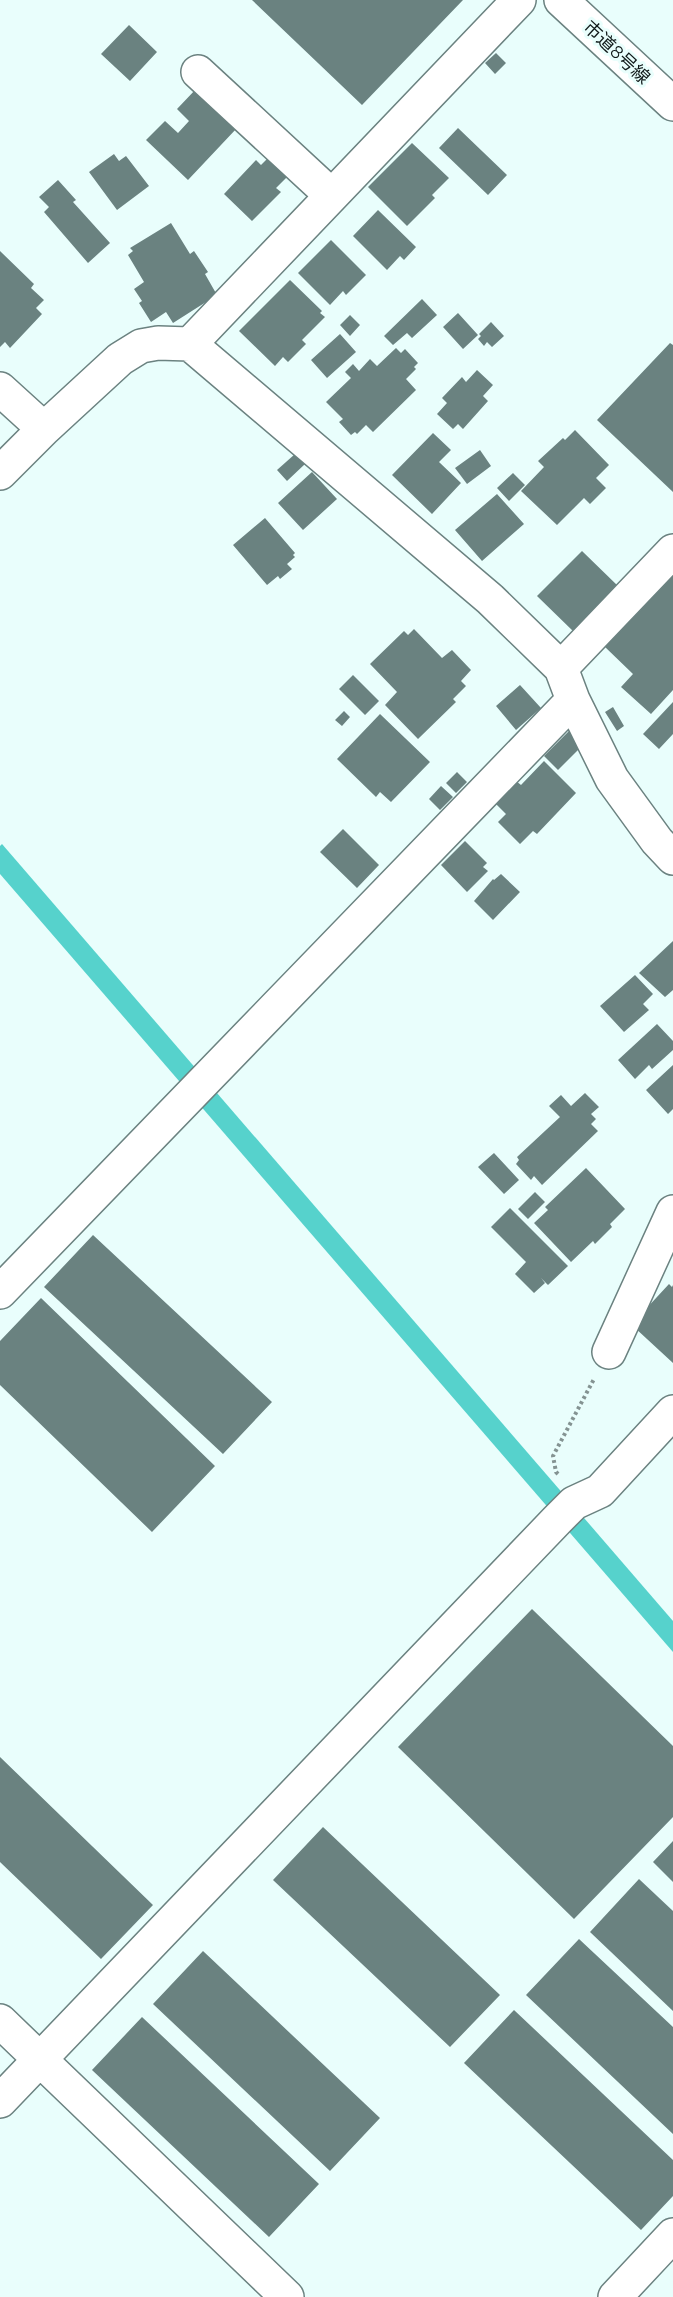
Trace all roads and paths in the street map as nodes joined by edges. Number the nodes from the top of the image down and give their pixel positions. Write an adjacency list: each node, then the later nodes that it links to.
1 (519, 0): 5 (street)
2 (561, 0): 4 (street, 市道8号線)
3 (198, 72): 5 (street)
4 (673, 104)
5 (331, 195): 6 (street)
6 (190, 344): 8 (street); 11 (street)
7 (0, 389): 8 (street)
8 (44, 429): 9 (street)
9 (0, 473)
10 (673, 551): 11 (street)
11 (561, 668): 12 (street)
12 (573, 700): 13 (street); 15 (street)
13 (673, 858)
14 (673, 1212): 16 (street)
15 (0, 1292)
16 (609, 1352): 18 (path)
17 (673, 1412): 18 (street)
18 (571, 1507): 20 (street)
19 (0, 2021): 20 (street)
20 (40, 2059): 21 (street); 23 (street)
21 (0, 2102)
22 (673, 2235): 24 (street)
23 (287, 2297)
24 (615, 2297)

